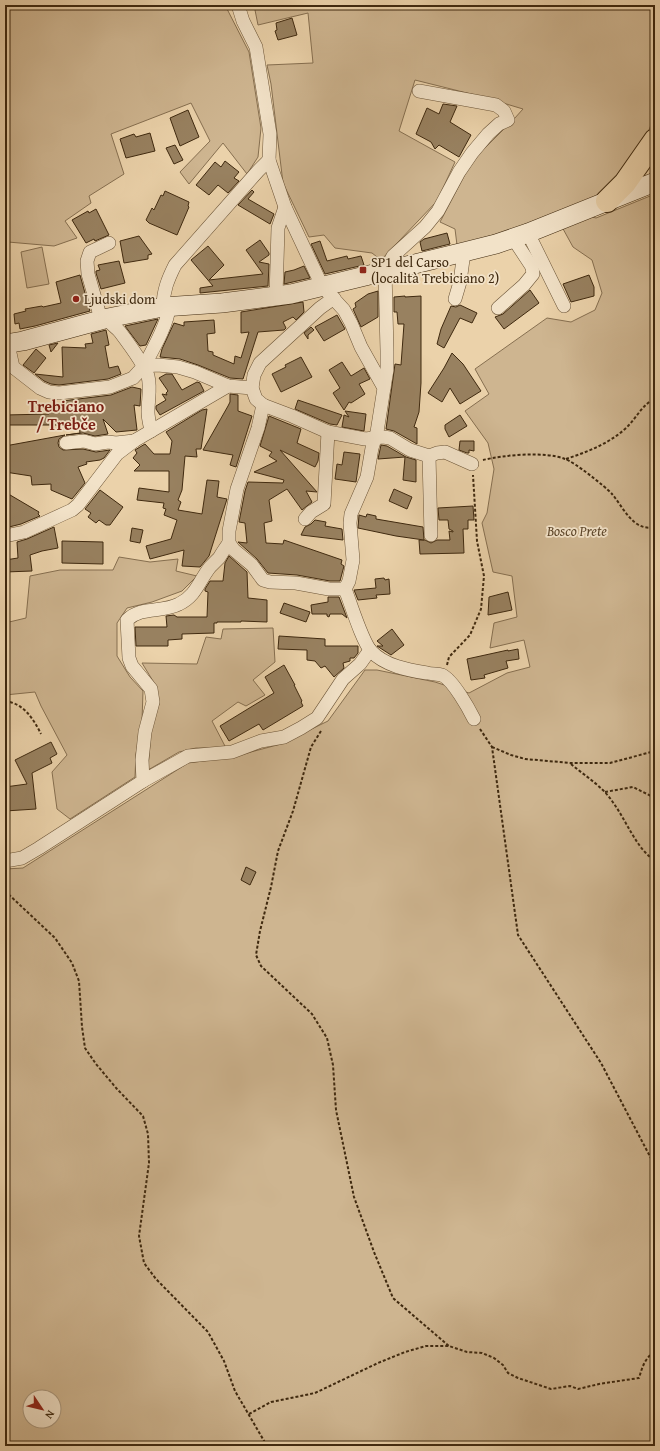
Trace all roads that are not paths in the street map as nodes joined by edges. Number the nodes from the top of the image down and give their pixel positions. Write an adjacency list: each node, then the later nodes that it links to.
1 (237, 5): 5 (street)
2 (419, 91): 12 (street)
3 (655, 141): 4 (highway); 7 (highway)
4 (655, 157)
5 (269, 160): 8 (street); 17 (street)
6 (655, 182): 7 (main road)
7 (607, 201): 9 (main road)
8 (285, 207): 13 (street); 14 (street)
9 (520, 236): 11 (main road); 16 (street); 18 (street)
10 (109, 243): 19 (street)
11 (464, 252): 12 (main road); 15 (street)
12 (385, 270): 13 (main road); 24 (street)
13 (328, 292): 14 (main road); 23 (street); 24 (street)
14 (276, 297): 17 (main road)
15 (455, 300)
16 (564, 306)
17 (166, 307): 19 (main road); 21 (street)
18 (498, 308)
19 (105, 319): 20 (main road); 21 (street)
20 (6, 344): 21 (street)
21 (144, 366): 22 (street); 26 (street)
22 (228, 386): 23 (street); 26 (street)
23 (252, 388): 25 (street)
24 (384, 388): 28 (street)
25 (263, 405): 27 (street); 36 (street)
26 (150, 431): 29 (street)
27 (328, 432): 28 (street); 33 (street)
28 (375, 438): 31 (street); 37 (street)
29 (134, 440): 30 (street); 35 (street)
30 (66, 442)
31 (429, 456): 32 (street); 34 (street)
32 (472, 464)
33 (305, 519)
34 (431, 535)
35 (5, 536)
36 (229, 542): 37 (street); 40 (street)
37 (345, 590): 38 (street)
38 (370, 650): 39 (street); 40 (street)
39 (474, 719)
40 (143, 781): 41 (street)
41 (5, 861)

